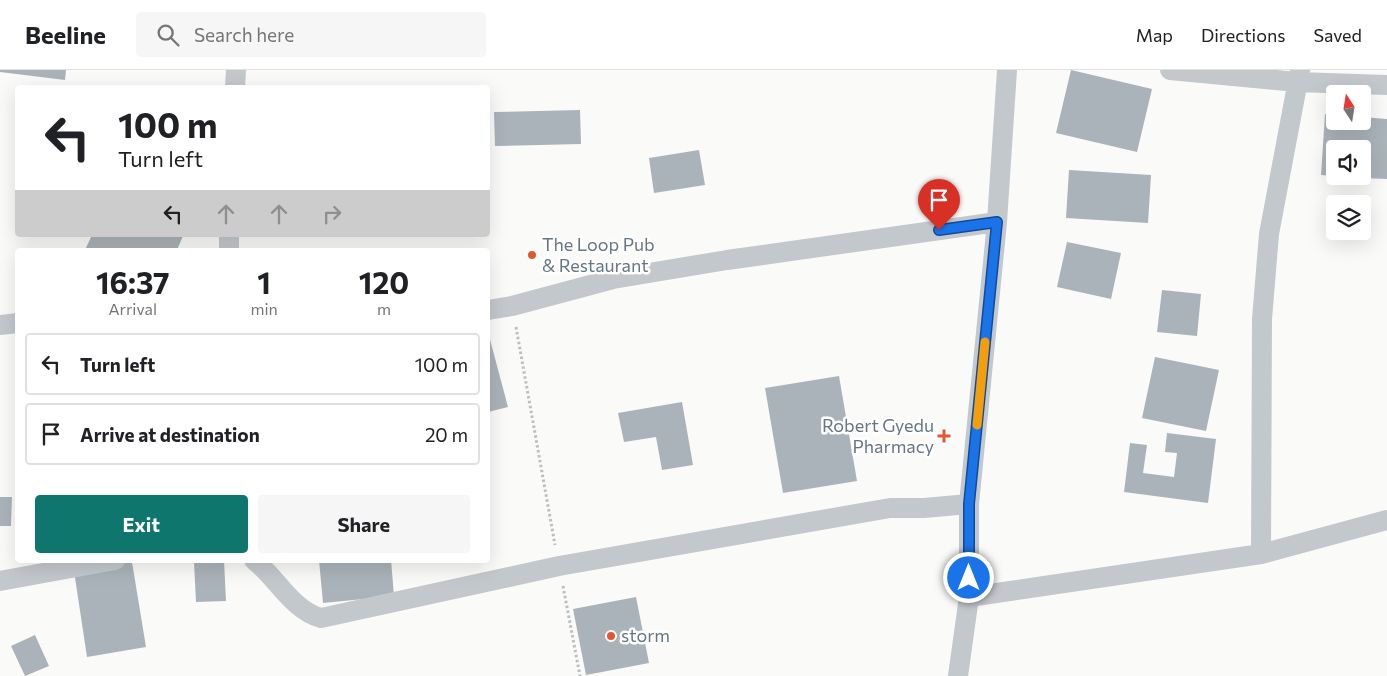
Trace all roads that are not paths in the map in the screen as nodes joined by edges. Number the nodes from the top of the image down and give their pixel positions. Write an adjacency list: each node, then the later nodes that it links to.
1 (236, 70): 5 (street)
2 (1007, 70): 7 (street)
3 (1170, 70): 4 (street)
4 (1299, 76): 6 (street); 13 (street)
5 (235, 85)
6 (1387, 85)
7 (997, 222): 8 (street); 11 (street)
8 (490, 310)
9 (15, 323): 10 (street)
10 (0, 325)
11 (969, 504): 15 (street); 17 (street)
12 (1387, 520): 13 (street)
13 (1261, 554): 17 (street)
14 (99, 563): 16 (street)
15 (257, 563)
16 (0, 581)
17 (969, 597): 18 (street)
18 (958, 676)

